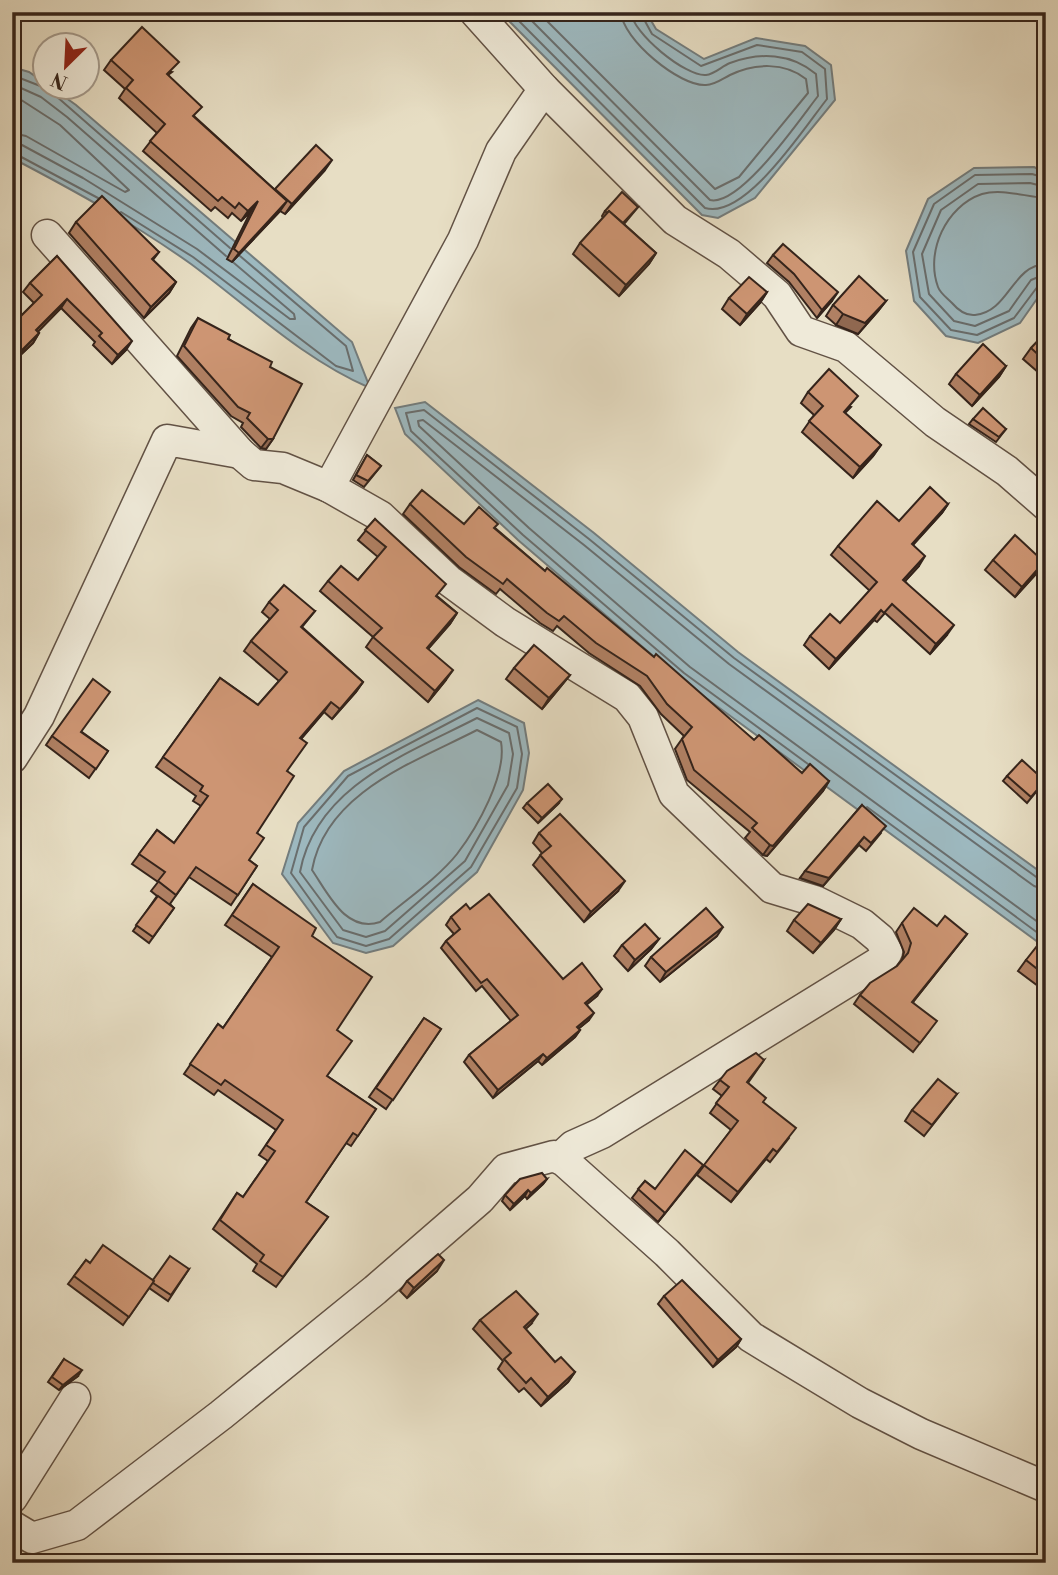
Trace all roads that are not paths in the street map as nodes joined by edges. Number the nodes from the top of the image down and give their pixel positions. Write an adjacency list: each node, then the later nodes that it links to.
1 (475, 12): 2 (street)
2 (544, 89): 5 (street); 6 (street)
3 (47, 235): 4 (street)
4 (240, 453): 5 (street); 7 (street)
5 (329, 487): 8 (street)
6 (1046, 505)
7 (12, 758)
8 (560, 1158): 10 (street); 12 (street)
9 (75, 1398): 11 (street)
10 (1046, 1488)
11 (12, 1498)
12 (12, 1526)

